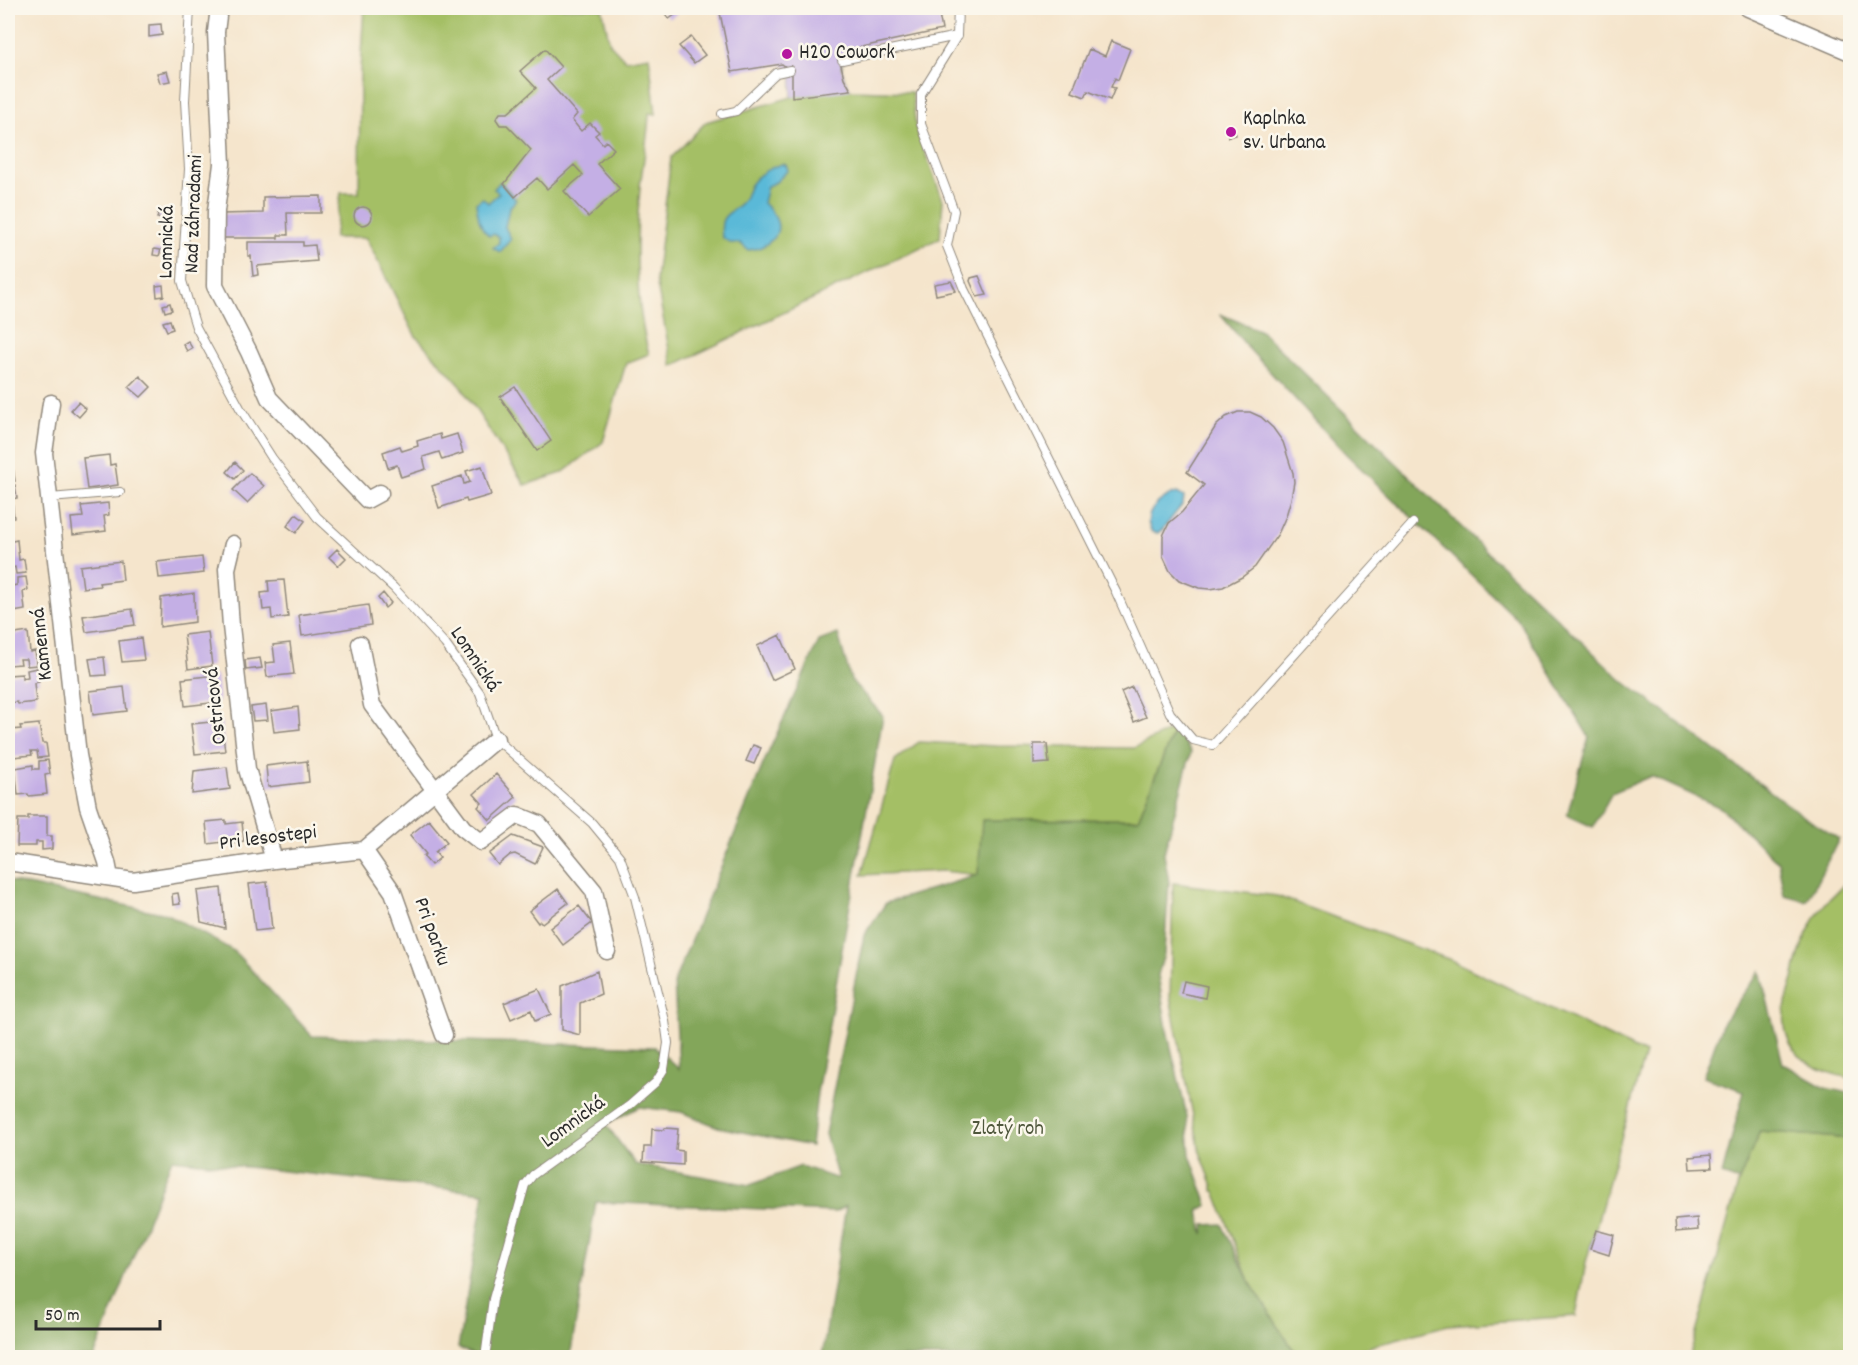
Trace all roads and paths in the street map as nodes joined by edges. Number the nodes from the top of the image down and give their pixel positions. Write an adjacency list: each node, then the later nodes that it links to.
1 (190, 8): 19 (lane, Lomnická)
2 (219, 8): 6 (street, Nad záhradami)
3 (228, 8): 6 (street)
4 (958, 8): 7 (lane)
5 (1748, 8): 8 (street)
6 (216, 32): 14 (street, Nad záhradami)
7 (957, 36): 9 (lane); 16 (lane)
8 (1851, 52)
9 (842, 60)
10 (790, 70): 11 (lane)
11 (722, 114)
12 (51, 403): 15 (street, Kamenná)
13 (120, 492): 15 (lane)
14 (380, 493)
15 (50, 498): 24 (street, Kamenná)
16 (1413, 523)
17 (232, 544): 22 (street, Ostricová)
18 (360, 644): 20 (street)
19 (496, 739): 20 (street); 27 (lane, Lomnická)
20 (435, 789): 21 (street); 25 (street)
21 (364, 850): 22 (street, Pri lesostepi); 26 (street, Pri parku)
22 (274, 860): 24 (street, Pri lesostepi)
23 (8, 862): 24 (street, Pri lesostepi)
24 (110, 877)
25 (607, 951)
26 (444, 1035)
27 (486, 1358)

